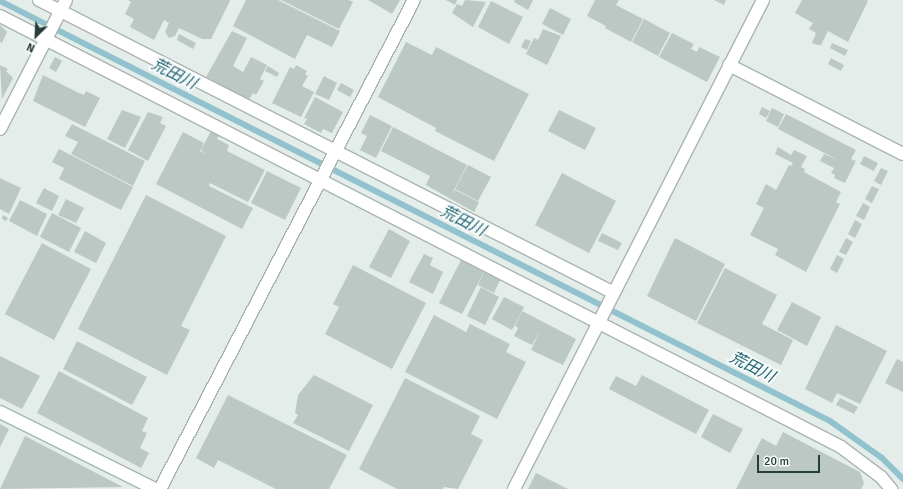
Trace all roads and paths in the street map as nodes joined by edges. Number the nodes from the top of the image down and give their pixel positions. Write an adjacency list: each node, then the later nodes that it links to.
1 (39, 0): 5 (street)
2 (66, 0): 5 (street)
3 (414, 0): 10 (street)
4 (763, 0): 8 (street)
5 (60, 13): 7 (street); 10 (street)
6 (0, 16): 7 (street)
7 (47, 37): 9 (street); 12 (street)
8 (729, 65): 11 (street); 13 (street)
9 (0, 129)
10 (333, 154): 12 (street); 13 (street)
11 (903, 154)
12 (322, 177): 14 (street); 17 (street)
13 (612, 296): 14 (street)
14 (600, 321): 18 (street); 19 (street)
15 (0, 412): 16 (street)
16 (155, 489)
17 (160, 489)
18 (514, 489)
19 (891, 489)

